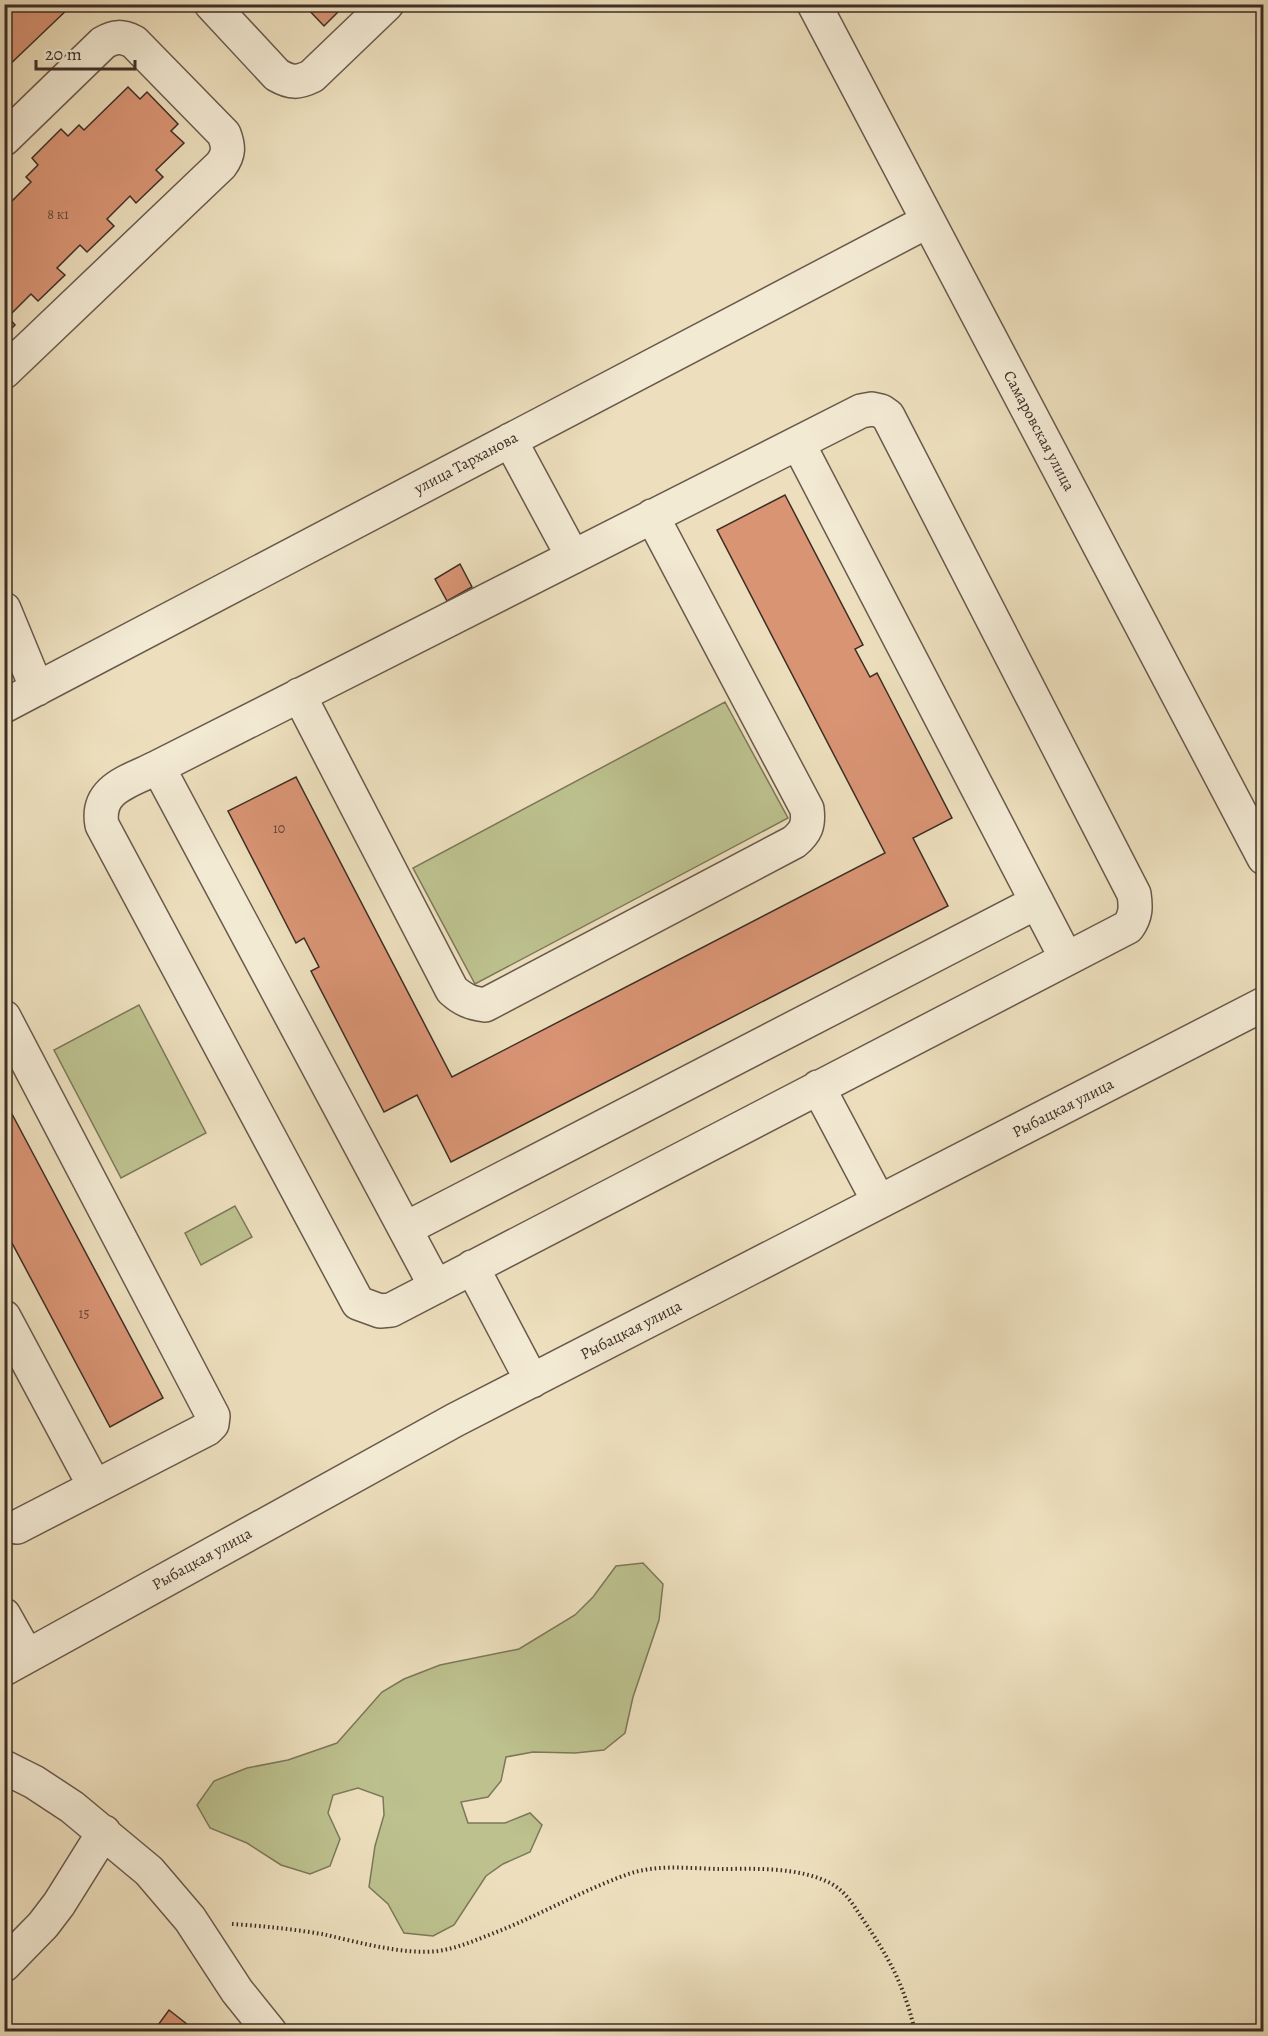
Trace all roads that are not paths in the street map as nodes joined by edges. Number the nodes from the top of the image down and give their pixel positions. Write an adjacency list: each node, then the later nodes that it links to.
1 (211, 4): 2 (street)
2 (387, 4)
3 (814, 4): 5 (street, Самаровская улица)
4 (4, 139): 6 (street)
5 (928, 220): 7 (street, улица Тарханова); 16 (street, Самаровская улица)
6 (4, 372)
7 (510, 440): 10 (street); 12 (street, улица Тарханова)
8 (798, 443): 9 (street); 17 (street); 18 (street)
9 (652, 516): 10 (street); 13 (street)
10 (573, 557): 13 (street)
11 (4, 609): 12 (street)
12 (37, 689): 14 (street, улица Тарханова)
13 (299, 695): 15 (street)
14 (4, 706)
15 (158, 767): 23 (street); 25 (street)
16 (1263, 858)
17 (1037, 902): 18 (street); 23 (street)
18 (1066, 958): 21 (street)
19 (1263, 1004): 22 (street, Рыбацкая улица)
20 (4, 1017): 28 (street)
21 (818, 1088): 22 (street); 24 (street)
22 (879, 1202): 27 (street, Рыбацкая улица)
23 (405, 1229): 25 (street)
24 (472, 1267): 25 (street); 27 (street)
25 (436, 1287)
26 (4, 1317): 28 (street)
27 (532, 1381): 31 (street, Рыбацкая улица)
28 (95, 1487): 29 (street)
29 (17, 1527)
30 (4, 1614): 31 (street)
31 (16, 1662)
32 (4, 1767): 33 (street)
33 (104, 1832): 34 (street); 35 (street)
34 (4, 1965)
35 (270, 2031)

